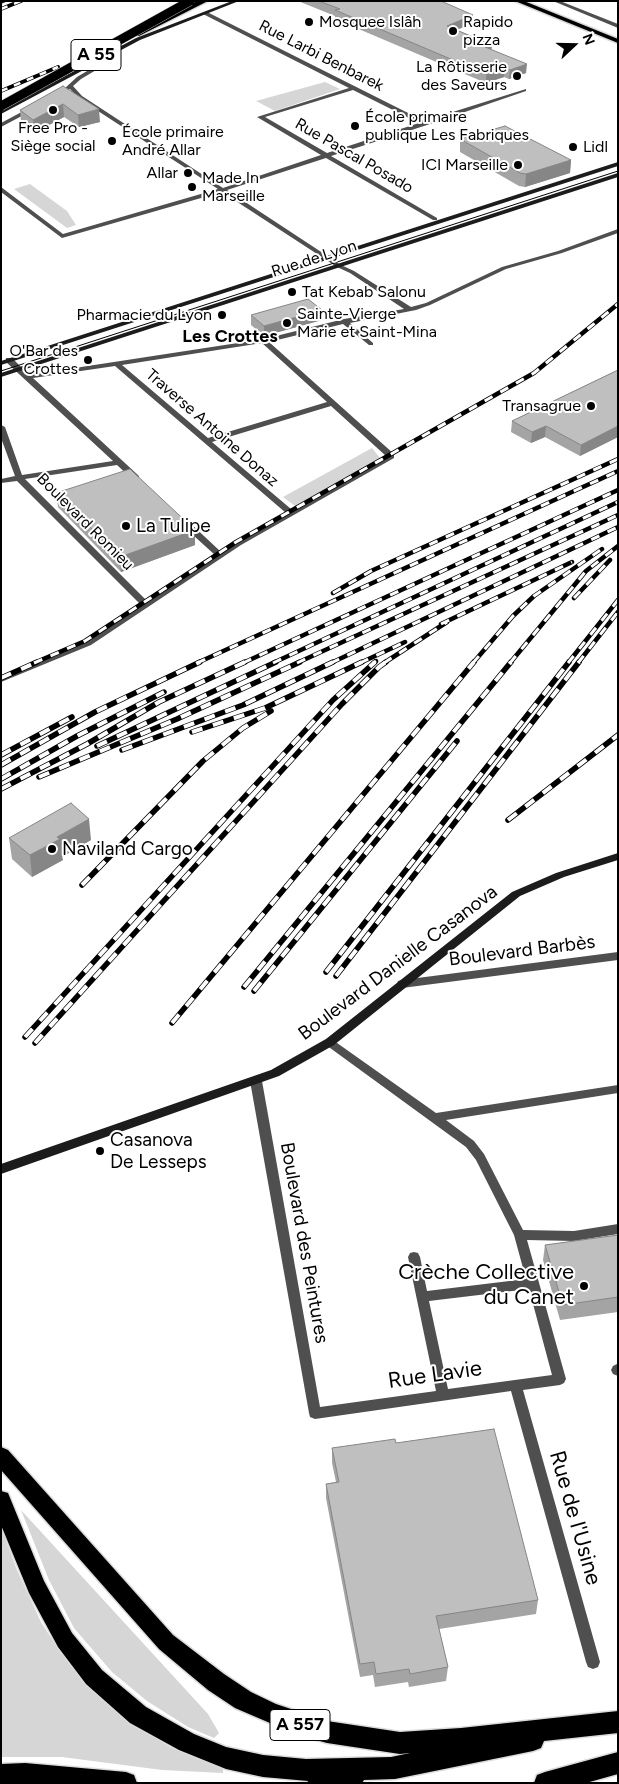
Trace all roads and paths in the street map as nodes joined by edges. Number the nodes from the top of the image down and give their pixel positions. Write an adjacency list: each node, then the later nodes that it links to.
1 (6, 1): 9 (street)
2 (181, 1): 20 (highway, A 55, bridge)
3 (190, 1): 13 (highway, A 55, bridge)
4 (204, 1): 13 (highway, bridge)
5 (237, 1): 10 (street)
6 (532, 1): 12 (main road)
7 (555, 1): 11 (street)
8 (520, 2): 14 (main road)
9 (1, 3)
10 (205, 13): 15 (street); 17 (street, Rue Larbi Benbarek)
11 (618, 26)
12 (618, 35)
13 (130, 36): 21 (highway, A 55, bridge)
14 (618, 41)
15 (112, 53): 16 (street); 23 (street)
16 (71, 88): 19 (street); 30 (street)
17 (354, 88): 24 (street, Rue Larbi Benbarek); 26 (street, Rue Pascal Posado)
18 (524, 90): 24 (street)
19 (60, 93)
20 (1, 100)
21 (1, 106)
22 (36, 106): 25 (street)
23 (1, 112)
24 (425, 124): 26 (street)
25 (1, 125)
26 (326, 156): 30 (street); 31 (street, Rue Pascal Posado)
27 (618, 164): 33 (street, Rue de Lyon)
28 (618, 175): 34 (street, Rue de Lyon)
29 (1, 189): 30 (street)
30 (222, 190): 33 (street)
31 (435, 219)
32 (618, 231): 35 (street)
33 (327, 258): 34 (street); 40 (street, Rue de Lyon)
34 (338, 266): 35 (street); 36 (street); 42 (street, Rue de Lyon)
35 (409, 310): 36 (street)
36 (400, 311): 37 (street)
37 (344, 322): 38 (street); 39 (street)
38 (264, 341): 41 (street); 45 (street)
39 (371, 344)
40 (5, 362): 42 (street)
41 (116, 363): 44 (street); 47 (street, Traverse Antoine Donaz)
42 (19, 370): 43 (street, Rue de Lyon); 44 (street)
43 (1, 375)
44 (27, 377): 48 (street)
45 (332, 403): 47 (street); 52 (street)
46 (1, 427): 49 (street, Boulevard Romieu)
47 (206, 441): 52 (street, Traverse Antoine Donaz)
48 (119, 462): 49 (street); 51 (street)
49 (19, 478): 50 (street); 55 (street, Boulevard Romieu)
50 (1, 481)
51 (140, 482)
52 (291, 513): 54 (street)
53 (176, 515): 54 (street)
54 (220, 555): 55 (street)
55 (146, 605): 56 (street)
56 (1, 679)
57 (618, 856): 59 (street, Boulevard Danielle Casanova)
58 (618, 956): 59 (street, Boulevard Barbès)
59 (402, 984): 60 (street, Boulevard Danielle Casanova)
60 (330, 1042): 61 (street, Boulevard Danielle Casanova); 63 (street)
61 (256, 1080): 64 (street, Boulevard Danielle Casanova); 72 (street, Boulevard des Peintures)
62 (618, 1089): 63 (street)
63 (434, 1118): 66 (street)
64 (1, 1169)
65 (618, 1230): 66 (street)
66 (520, 1235): 68 (street)
67 (414, 1257): 69 (street)
68 (533, 1283): 69 (street); 70 (street, Rue Lavie)
69 (422, 1297): 71 (street)
70 (516, 1386): 71 (street, Rue Lavie); 75 (street, Rue de l'Usine)
71 (443, 1395): 72 (street, Rue Lavie)
72 (315, 1412)
73 (1, 1456): 76 (highway, A 557)
74 (1, 1500): 78 (highway)
75 (593, 1662)
76 (618, 1722): 78 (highway)
77 (618, 1763): 82 (highway)
78 (395, 1768): 81 (highway)
79 (1, 1775): 80 (highway)
80 (126, 1783)
81 (318, 1783)
82 (546, 1783)

